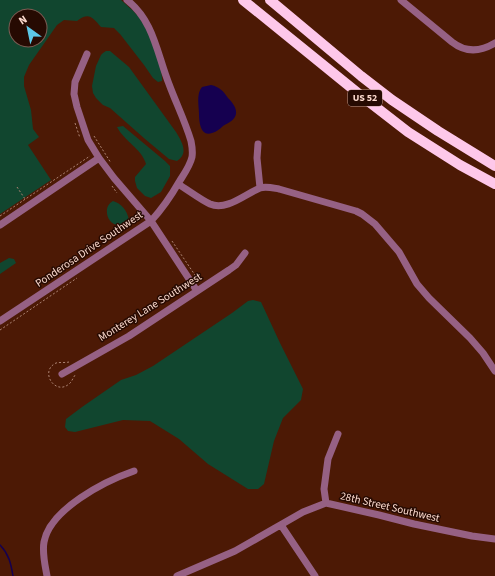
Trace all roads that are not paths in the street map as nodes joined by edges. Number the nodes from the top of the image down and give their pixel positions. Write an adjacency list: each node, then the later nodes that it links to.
1 (127, 0): 10 (street, Ponderosa Drive Southwest)
2 (243, 0): 11 (highway, US 52)
3 (270, 0): 9 (highway, US 52)
4 (401, 0): 5 (street)
5 (495, 44)
6 (87, 54): 8 (street)
7 (258, 144): 12 (street)
8 (99, 158): 13 (street); 14 (street)
9 (495, 166)
10 (178, 184): 12 (street); 13 (street, Ponderosa Drive Southwest)
11 (495, 184)
12 (260, 188): 18 (street)
13 (151, 220): 16 (street); 17 (street, Ponderosa Drive Southwest)
14 (0, 224)
15 (245, 253): 16 (street, Monterey Lane Southwest)
16 (197, 291): 19 (street, Monterey Lane Southwest)
17 (0, 321)
18 (495, 371)
19 (62, 374)
20 (338, 434): 22 (street)
21 (134, 471): 25 (street)
22 (326, 503): 23 (street, 28th Street Southwest); 24 (street, 28th Street Southwest)
23 (281, 525): 26 (street, 28th Street Southwest); 27 (street)
24 (495, 539)
25 (47, 576)
26 (177, 576)
27 (315, 576)

